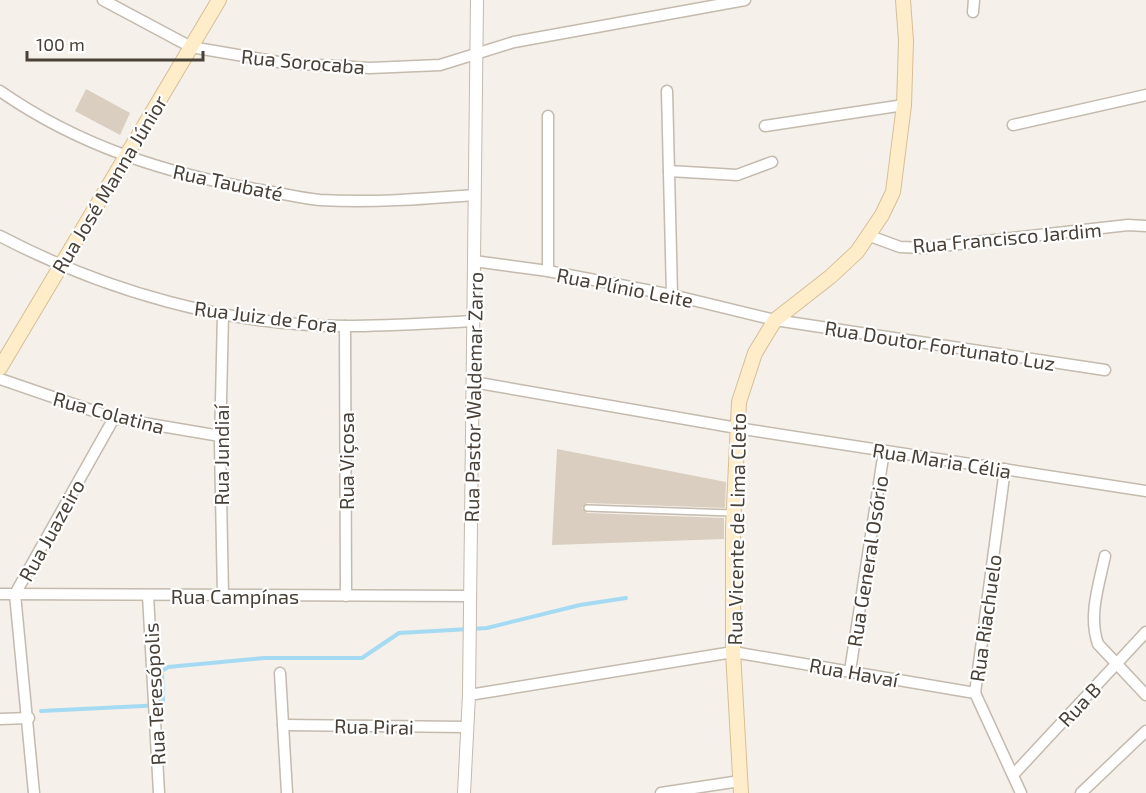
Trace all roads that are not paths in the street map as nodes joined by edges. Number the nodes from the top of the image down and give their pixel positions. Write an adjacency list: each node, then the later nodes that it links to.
1 (103, 0): 8 (street, Rua Sorocaba)
2 (219, 0): 8 (main road, Rua José Manna Júnior)
3 (477, 0): 9 (street, Rua Pastor Waldemar Zarro)
4 (745, 0): 9 (street, Rua Sorocaba)
5 (903, 0): 13 (main road, Rua Vicente de Lima Cleto)
6 (974, 0): 7 (street)
7 (973, 12)
8 (191, 47): 9 (street, Rua Sorocaba); 17 (main road, Rua José Manna Júnior)
9 (478, 53): 20 (street, Rua Pastor Waldemar Zarro)
10 (0, 91): 17 (street, Rua Taubaté)
11 (667, 91): 19 (street)
12 (1146, 94): 15 (street)
13 (904, 105): 16 (street); 23 (main road, Rua Vicente de Lima Cleto)
14 (548, 116): 26 (street)
15 (1013, 125)
16 (765, 126)
17 (124, 157): 20 (street, Rua Taubaté); 25 (main road, Rua José Manna Júnior)
18 (772, 162): 19 (street)
19 (669, 171): 27 (street)
20 (474, 195): 24 (street, Rua Pastor Waldemar Zarro)
21 (1146, 226): 23 (street, Rua Francisco Jardim)
22 (0, 236): 25 (street, Rua Juiz de Fora)
23 (870, 236): 29 (main road, Rua Vicente de Lima Cleto)
24 (474, 261): 26 (street, Rua Plínio Leite); 30 (street, Rua Pastor Waldemar Zarro)
25 (60, 265): 28 (street, Rua Juiz de Fora); 32 (main road, Rua José Manna Júnior)
26 (549, 271): 27 (street, Rua Plínio Leite)
27 (672, 295): 29 (street, Rua Plínio Leite)
28 (223, 314): 31 (street, Rua Juiz de Fora); 38 (street, Rua Jundiaí)
29 (775, 320): 33 (street, Rua Doutor Fortunato Luz); 37 (main road, Rua Vicente de Lima Cleto)
30 (474, 321): 31 (street, Rua Juiz de Fora); 35 (street, Rua Pastor Waldemar Zarro)
31 (345, 326): 49 (street, Rua Viçosa)
32 (0, 368)
33 (1105, 370)
34 (0, 379): 36 (street, Rua Colatina)
35 (473, 382): 37 (street, Rua Maria Célia); 50 (street, Rua Pastor Waldemar Zarro)
36 (114, 418): 38 (street, Rua Colatina); 46 (street, Rua Juazeiro)
37 (737, 428): 39 (street, Rua Maria Célia); 43 (main road, Rua Vicente de Lima Cleto)
38 (220, 436): 48 (street, Rua Jundiaí)
39 (884, 451): 40 (street, Rua Maria Célia); 54 (street, Rua General Osório)
40 (1005, 469): 41 (street, Rua Maria Célia); 56 (street, Rua Riachuelo)
41 (1146, 491)
42 (587, 508): 43 (lane)
43 (734, 513): 52 (main road, Rua Vicente de Lima Cleto)
44 (1105, 556): 53 (street)
45 (0, 594): 46 (street, Rua Campínas)
46 (15, 594): 47 (street, Rua Campínas); 59 (street, Rua Juazeiro)
47 (148, 595): 48 (street, Rua Campínas); 67 (street, Rua Teresópolis)
48 (223, 596): 49 (street, Rua Campínas)
49 (346, 596): 50 (street, Rua Campínas)
50 (470, 596): 57 (street, Rua Pastor Waldemar Zarro)
51 (1146, 632): 53 (street, Rua B)
52 (733, 652): 54 (street, Rua Havaí); 57 (street, Rua Havaí); 65 (main road, Rua Vicente de Lima Cleto)
53 (1117, 664): 58 (street); 64 (street, Rua B)
54 (850, 671): 56 (street, Rua Havaí)
55 (280, 673): 61 (street)
56 (975, 693): 64 (street, Rua Riachuelo)
57 (469, 695): 62 (street, Rua Pastor Waldemar Zarro)
58 (1146, 695)
59 (29, 718): 60 (street); 66 (street, Rua Juazeiro)
60 (0, 719)
61 (283, 725): 62 (street, Rua Pirai); 68 (street)
62 (466, 727): 69 (street, Rua Pastor Waldemar Zarro)
63 (1146, 730): 72 (street)
64 (1013, 775): 71 (street, Rua Riachuelo)
65 (741, 787): 70 (street)
66 (34, 793)
67 (159, 793)
68 (287, 793)
69 (464, 793)
70 (661, 793)
71 (1021, 793)
72 (1081, 793)

